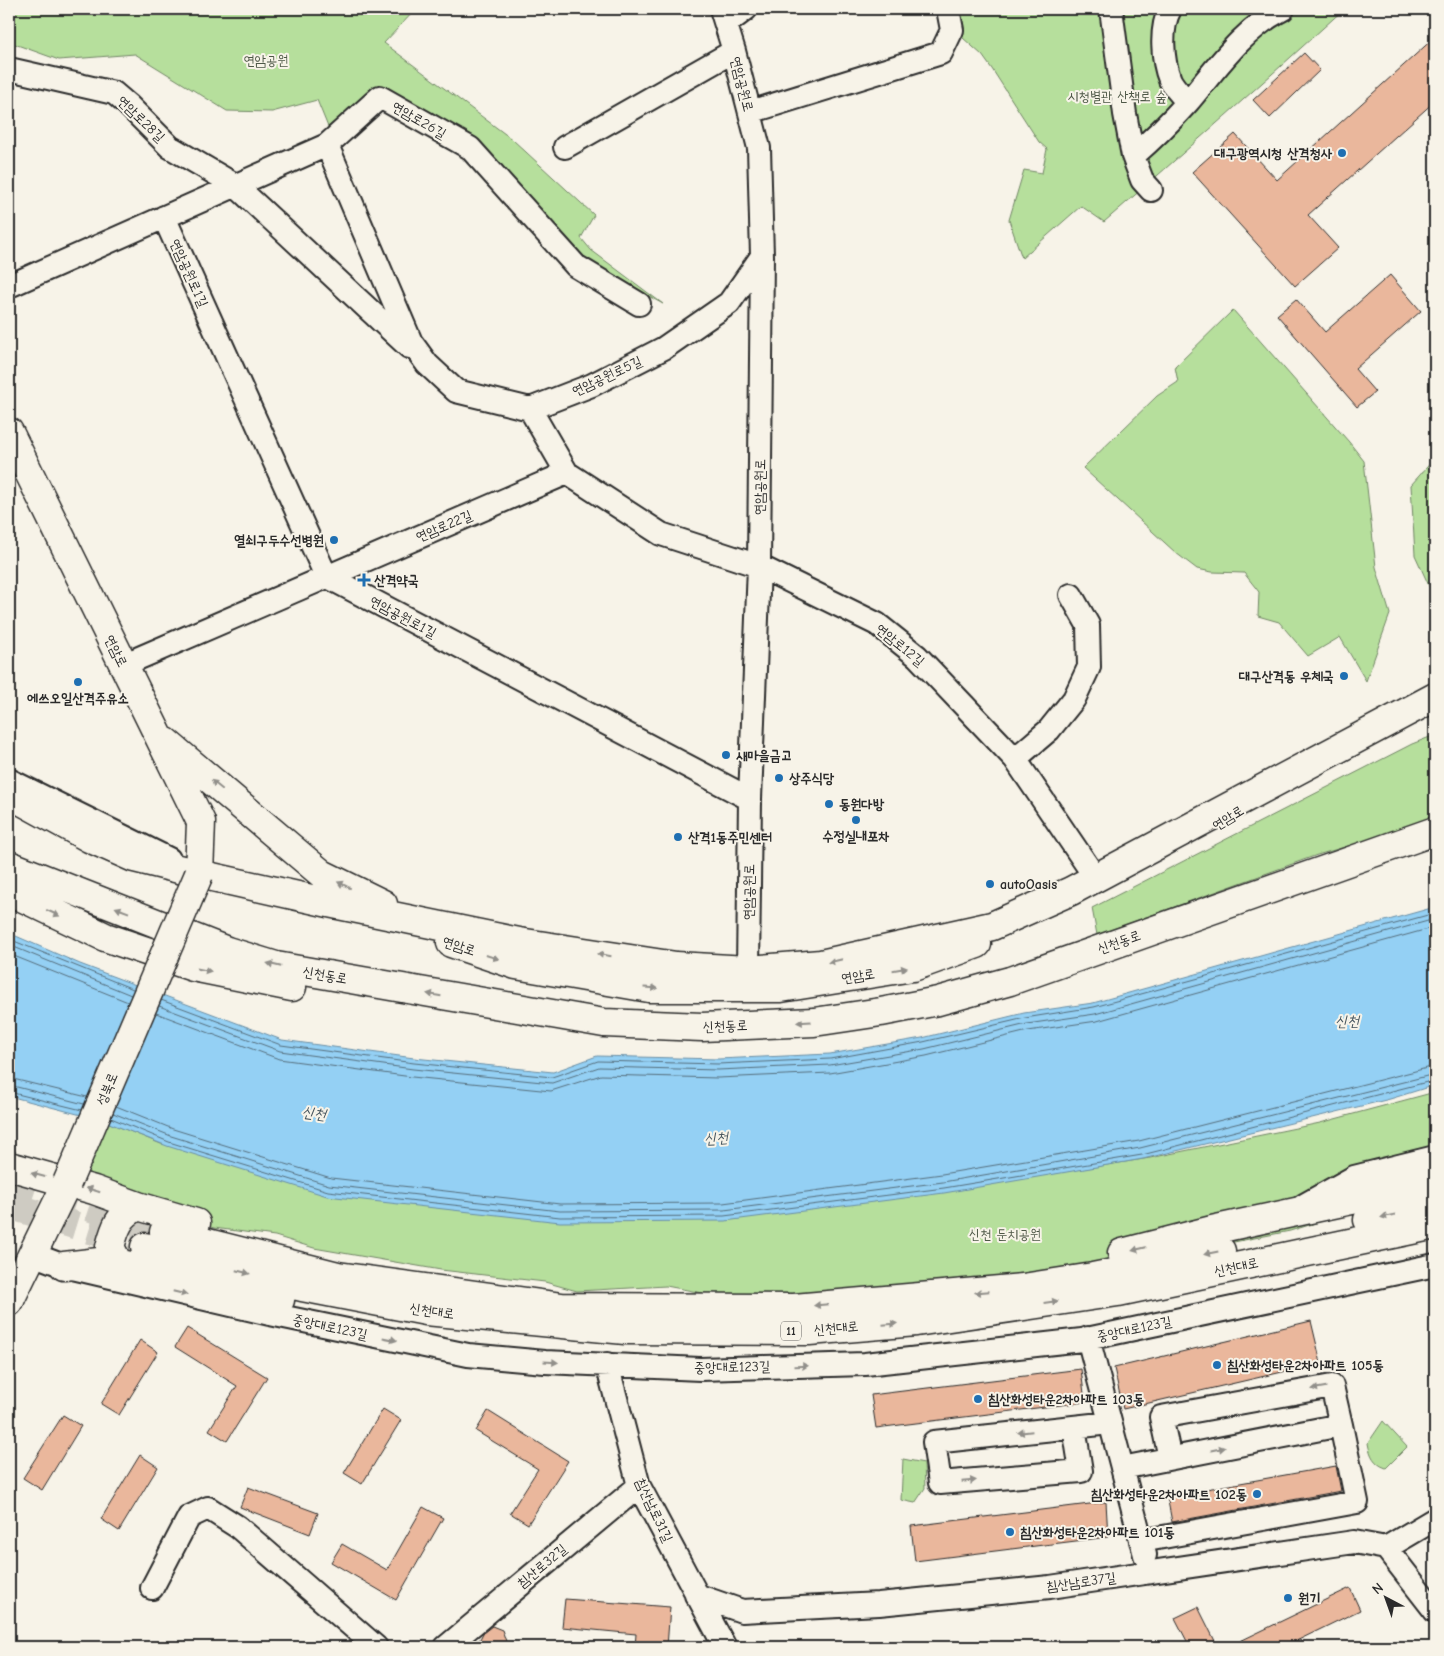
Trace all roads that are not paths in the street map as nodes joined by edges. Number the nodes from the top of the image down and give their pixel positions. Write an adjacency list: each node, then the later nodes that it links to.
1 (746, 9): 6 (street)
2 (948, 9): 10 (street)
3 (1111, 9): 13 (street)
4 (1170, 9): 9 (street)
5 (1283, 9): 9 (street)
6 (723, 16): 7 (street, 연암공원로)
7 (734, 51): 10 (street, 연암공원로); 12 (street)
8 (9, 68): 15 (street, 연암로28길)
9 (1187, 102): 13 (street)
10 (750, 112): 17 (street, 연암공원로)
11 (327, 145): 15 (street, 연암로26길); 19 (street, 연암로26길); 20 (street)
12 (565, 147)
13 (1133, 156): 14 (street)
14 (1146, 185)
15 (235, 186): 16 (street, 연암로26길); 20 (street)
16 (164, 217): 18 (street, 연암로26길); 25 (street, 연암공원로1길)
17 (762, 256): 21 (street, 연암공원로5길); 24 (street, 연암공원로)
18 (9, 286)
19 (639, 304)
20 (427, 364): 21 (street)
21 (530, 409): 23 (street)
22 (9, 432): 27 (main road, 연암로)
23 (567, 473): 24 (street); 25 (street, 연암로22길)
24 (759, 566): 31 (street, 연암로12길); 34 (street, 연암공원로)
25 (326, 576): 27 (street, 연암로22길); 34 (street, 연암공원로1길)
26 (1071, 594): 31 (street)
27 (123, 665): 29 (main road, 연암로)
28 (1435, 697): 30 (main road, 연암로)
29 (158, 734): 40 (main road, 연암로); 44 (main road, one-way to 29)
30 (1344, 744): 41 (main road, 연암로); 43 (main road, 연암로, one-way to 30)
31 (1015, 759): 41 (street, 연암로12길)
32 (9, 780): 40 (street)
33 (9, 794): 37 (main road)
34 (750, 798): 45 (street, 연암공원로)
35 (9, 811): 37 (main road)
36 (1435, 831): 39 (main road, 신천동로, one-way to 39)
37 (89, 838): 40 (main road)
38 (1435, 848): 42 (main road, 신천동로, one-way to 38)
39 (9, 865)
40 (200, 874): 43 (main road); 49 (main road, 성북로, bridge)
41 (1095, 878): 45 (main road, 연암로, one-way to 45)
42 (9, 891)
43 (329, 903): 44 (main road)
44 (419, 922): 45 (main road, 연암로, one-way to 44)
45 (748, 970)
46 (1435, 1157): 52 (street)
47 (9, 1166): 49 (main road, one-way to 47)
48 (1435, 1182): 52 (main road)
49 (67, 1183): 50 (main road, one-way to 49); 55 (main road, 성북로)
50 (138, 1206): 56 (main road); 62 (main road)
51 (1435, 1206): 60 (main road, 신천대로 / 11, one-way to 60)
52 (1288, 1215): 60 (main road, one-way to 60)
53 (1435, 1226): 59 (main road, 신천대로 / 11)
54 (1435, 1244): 59 (main road)
55 (32, 1254): 58 (street, 중앙대로123길); 61 (main road, 성북로)
56 (118, 1263): 58 (main road); 63 (main road)
57 (1435, 1265): 64 (street, 중앙대로123길)
58 (64, 1266): 65 (street, 중앙대로123길, one-way to 65)
59 (1219, 1270): 63 (main road, 신천대로 / 11, one-way to 59)
60 (1047, 1285): 62 (main road, 신천대로 / 11, one-way to 62)
61 (9, 1297)
62 (794, 1308): 63 (main road, 신천대로 / 11, one-way to 63)
63 (808, 1331)
64 (1088, 1338): 65 (street, 중앙대로123길, one-way to 64); 66 (street)
65 (607, 1364): 71 (street, 침산남로31길)
66 (1110, 1423): 68 (street); 70 (street)
67 (1342, 1425): 69 (street, one-way to 67); 69 (street, one-way to 69); 73 (street)
68 (1074, 1427): 68 (street, one-way to 68)
69 (1170, 1458): 70 (street)
70 (1122, 1468): 73 (street)
71 (640, 1486): 77 (street, 침산남로31길); 80 (street, 침산로32길)
72 (1435, 1519): 74 (street)
73 (1141, 1541): 75 (street)
74 (1386, 1548): 75 (street, 침산남로37길); 78 (street)
75 (1150, 1572): 77 (street, 침산남로37길)
76 (152, 1588): 79 (street)
77 (696, 1595): 81 (street, 침산남로31길)
78 (1435, 1611)
79 (376, 1647)
80 (446, 1647)
81 (724, 1647)

